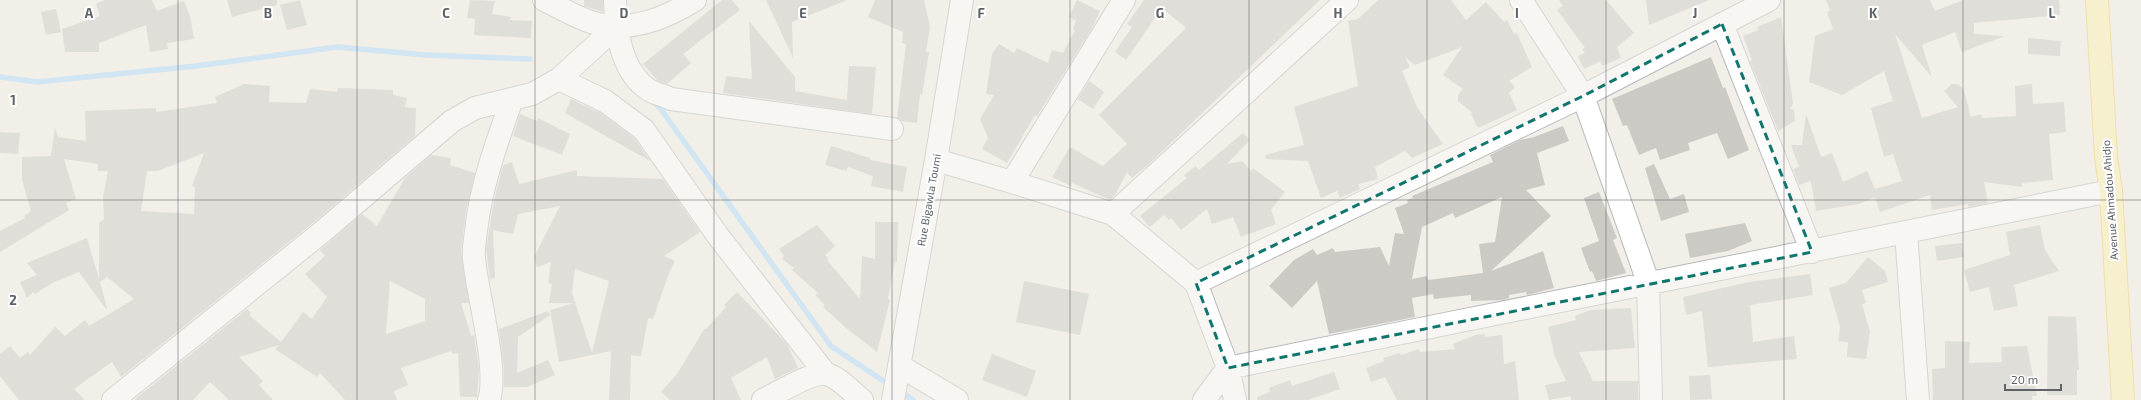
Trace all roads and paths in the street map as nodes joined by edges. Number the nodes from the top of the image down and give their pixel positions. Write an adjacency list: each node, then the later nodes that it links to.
1 (544, 0): 11 (street)
2 (615, 0): 11 (street)
3 (695, 0): 11 (street)
4 (962, 0): 16 (street, Rue Bigawla Toumi)
5 (1124, 0): 17 (street)
6 (1347, 0): 19 (street)
7 (1521, 0): 13 (street)
8 (1769, 0): 10 (street)
9 (2097, 0): 18 (main road, Avenue Ahmadou Ahidjo)
10 (1722, 24): 13 (street); 21 (street)
11 (616, 27): 12 (street); 15 (street)
12 (559, 80): 14 (street); 26 (street)
13 (1583, 96): 22 (street); 23 (street)
14 (512, 98): 27 (street); 28 (street)
15 (892, 129)
16 (936, 160): 17 (street); 25 (street, Rue Bigawla Toumi)
17 (1012, 182): 19 (street)
18 (2111, 191): 20 (street); 37 (main road, Avenue Ahmadou Ahidjo)
19 (1113, 214): 23 (street)
20 (1906, 232): 21 (street); 36 (street)
21 (1812, 252): 22 (street)
22 (1648, 282): 24 (street); 35 (street)
23 (1196, 283): 24 (street)
24 (1228, 368): 33 (street); 34 (street)
25 (898, 372): 31 (street, Rue Bigawla Toumi); 32 (street)
26 (826, 373): 29 (street); 30 (street)
27 (114, 400)
28 (488, 400)
29 (763, 400)
30 (862, 400)
31 (893, 400)
32 (957, 400)
33 (1204, 400)
34 (1235, 400)
35 (1650, 400)
36 (1918, 400)
37 (2123, 400)

